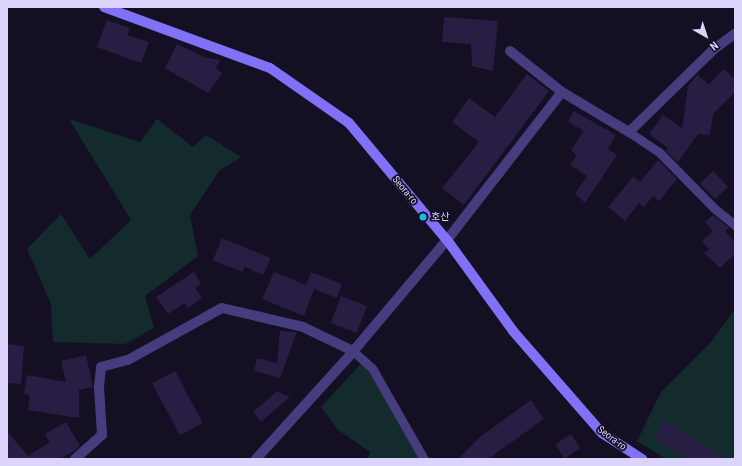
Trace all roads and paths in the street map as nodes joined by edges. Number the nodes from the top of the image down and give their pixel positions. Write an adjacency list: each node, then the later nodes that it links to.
1 (104, 7): 7 (street, Seora-ro)
2 (735, 34): 5 (street)
3 (510, 51): 4 (street)
4 (562, 92): 5 (street); 7 (street)
5 (629, 132): 6 (lane)
6 (734, 223)
7 (447, 240): 8 (street); 12 (street, Seora-ro)
8 (353, 351): 9 (street); 10 (street); 11 (lane)
9 (75, 459)
10 (256, 459)
11 (424, 459)
12 (642, 459)

